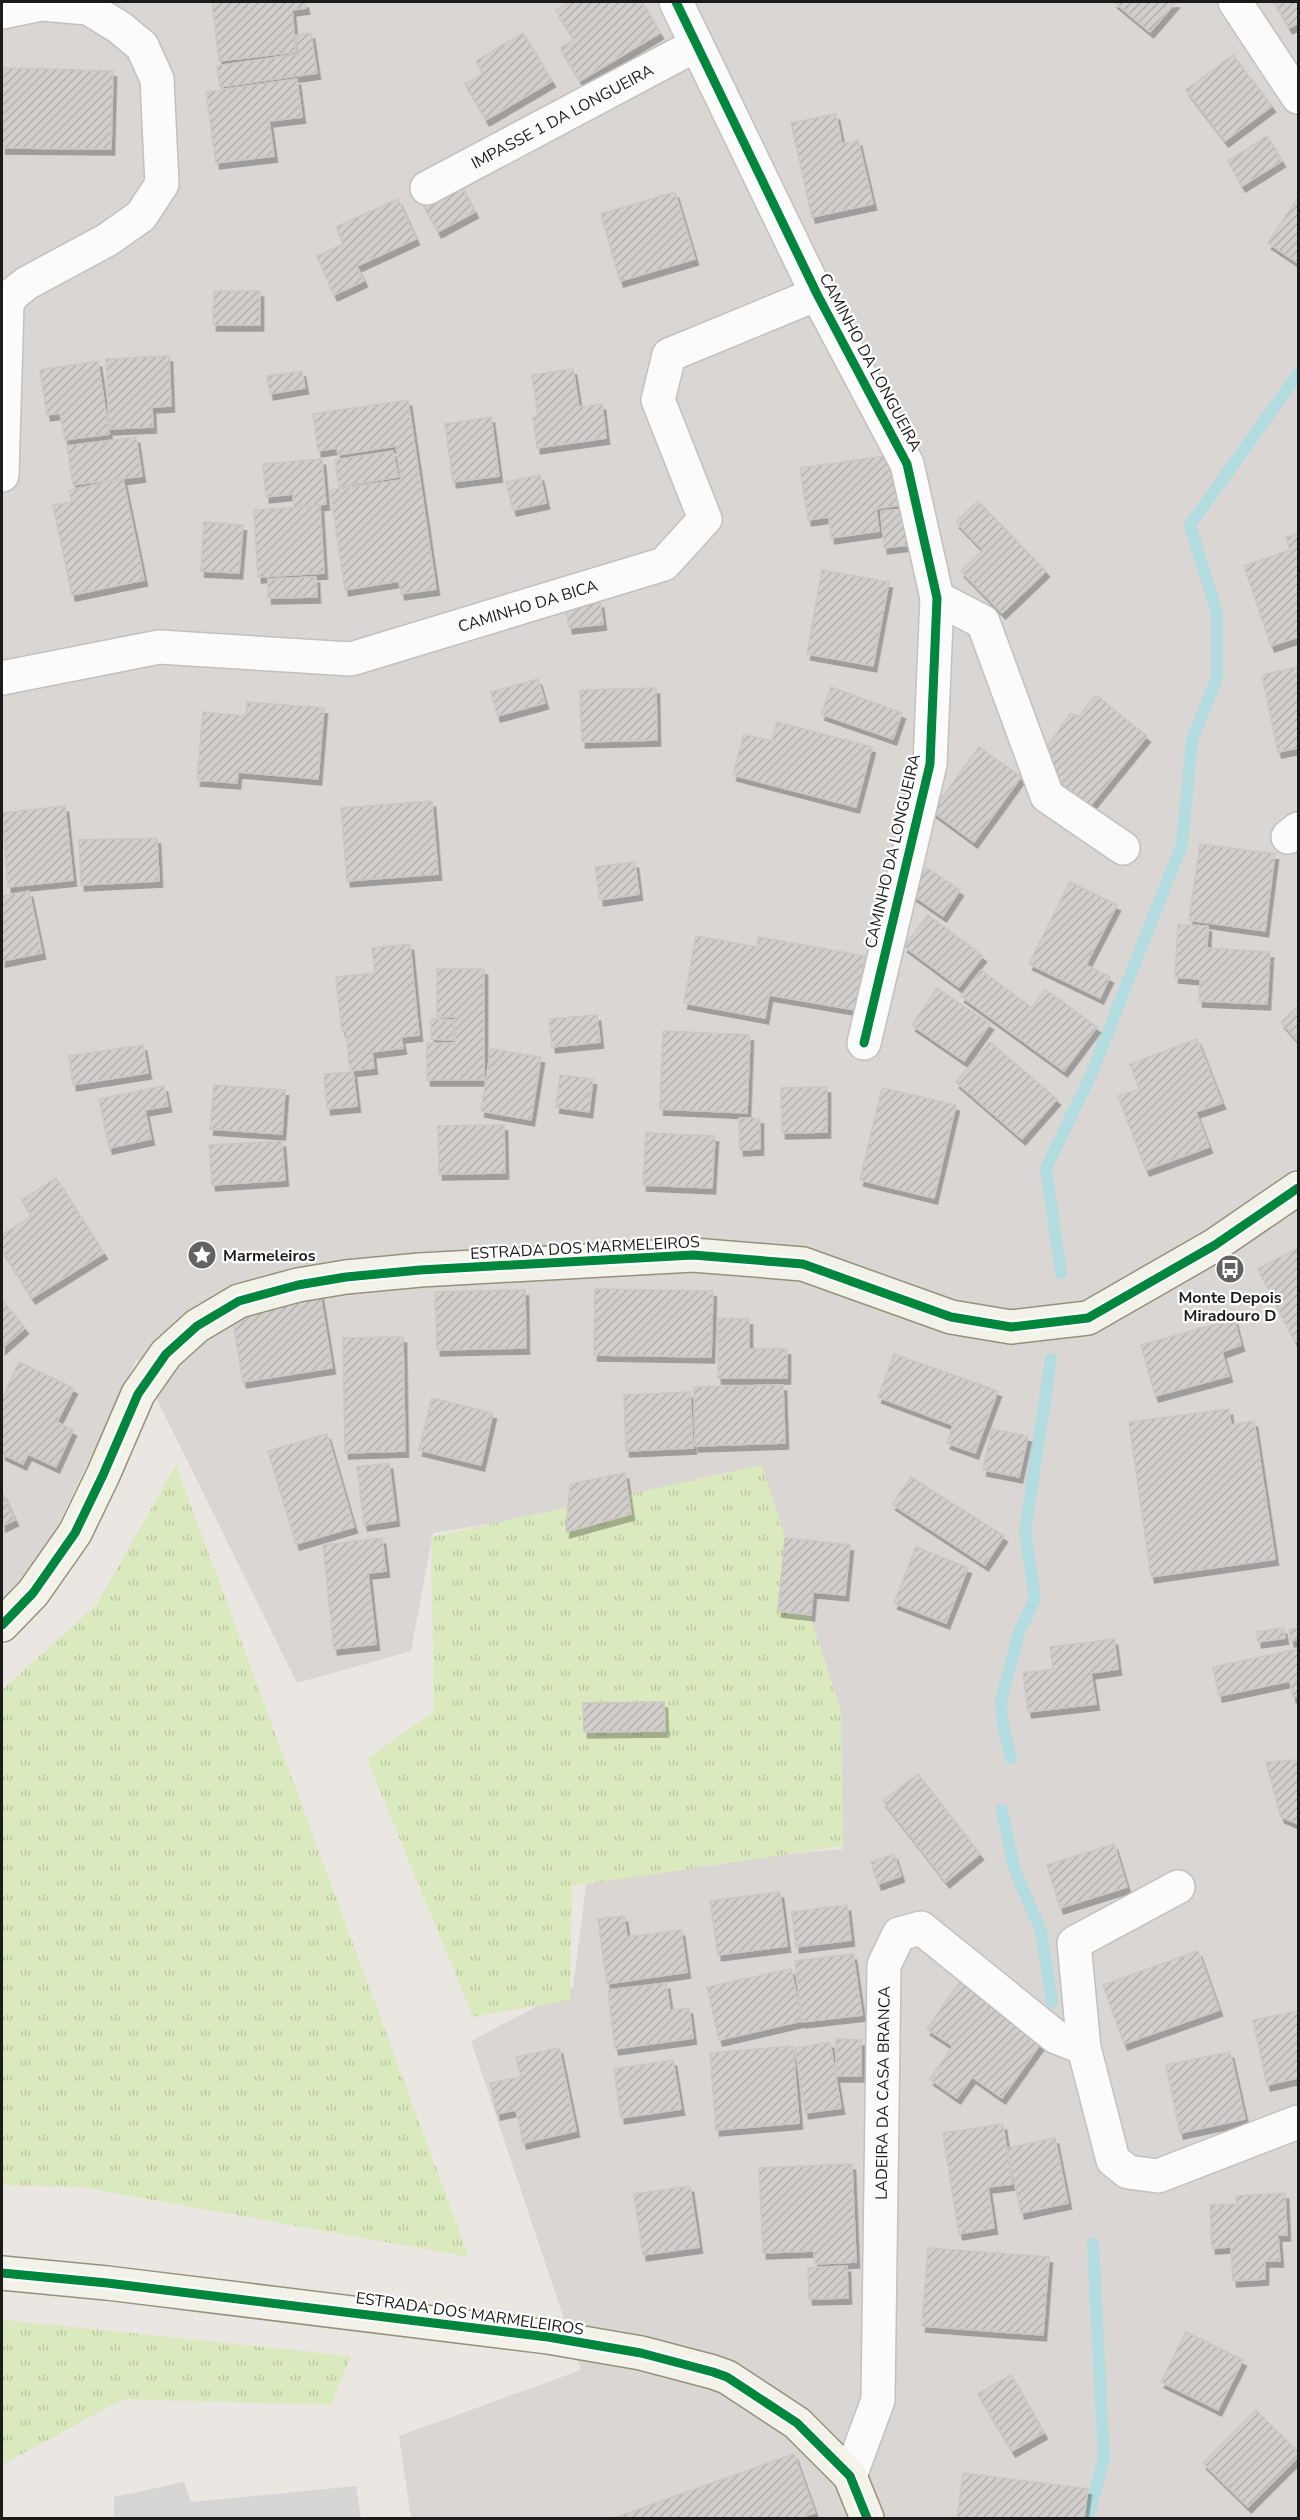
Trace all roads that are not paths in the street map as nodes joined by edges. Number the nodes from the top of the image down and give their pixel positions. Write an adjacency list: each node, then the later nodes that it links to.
1 (676, 2): 4 (street, CAMINHO DA LONGUEIRA)
2 (1235, 2): 5 (street)
3 (2, 12): 8 (street)
4 (696, 45): 6 (street, IMPASSE 1 DA LONGUEIRA); 7 (street, CAMINHO DA LONGUEIRA)
5 (1299, 97)
6 (427, 188)
7 (818, 294): 9 (street, CAMINHO DA LONGUEIRA); 10 (street, CAMINHO DA BICA)
8 (2, 475)
9 (936, 598): 11 (street); 12 (street, CAMINHO DA LONGUEIRA)
10 (2, 678)
11 (1123, 848)
12 (864, 1043)
13 (1299, 1188): 14 (main road, ESTRADA DOS MARMELEIROS)
14 (2, 1625)
15 (1178, 1887): 16 (street)
16 (1084, 2048): 17 (street); 19 (street, LADEIRA DA CASA BRANCA)
17 (1299, 2122)
18 (2, 2273): 19 (main road, ESTRADA DOS MARMELEIROS)
19 (850, 2476): 20 (main road, ESTRADA DOS MARMELEIROS)
20 (867, 2518)

